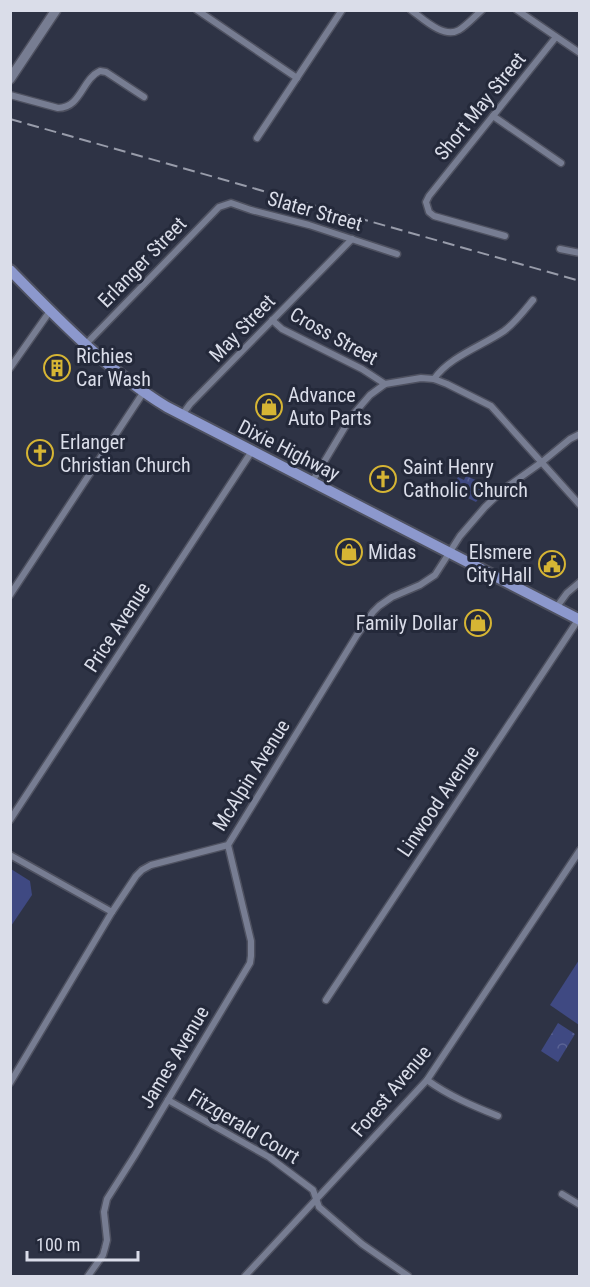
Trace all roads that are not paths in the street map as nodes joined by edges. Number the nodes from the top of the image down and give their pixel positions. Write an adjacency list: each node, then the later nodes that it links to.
1 (56, 10): 10 (main road)
2 (197, 10): 9 (street)
3 (342, 10): 9 (street)
4 (411, 10): 5 (street)
5 (482, 10)
6 (517, 10): 7 (street)
7 (556, 37): 8 (street); 13 (street, Short May Street)
8 (579, 53)
9 (297, 78): 14 (street)
10 (10, 79)
11 (10, 95): 12 (street)
12 (144, 97)
13 (493, 116): 15 (street); 17 (street, Short May Street)
14 (257, 138)
15 (561, 163)
16 (224, 204): 18 (street, Slater Street); 26 (street, Erlanger Street)
17 (506, 236)
18 (352, 239): 21 (street, Slater Street); 25 (street, May Street)
19 (560, 249): 20 (street)
20 (579, 251)
21 (397, 254)
22 (10, 270): 24 (main road, Dixie Highway)
23 (533, 300): 28 (street)
24 (50, 311): 26 (main road, Dixie Highway); 27 (street)
25 (273, 320): 29 (street, Cross Street); 31 (street, May Street)
26 (86, 344): 30 (main road, Dixie Highway)
27 (10, 368)
28 (434, 379): 29 (street, Cross Street); 34 (street, Cross Street)
29 (385, 384): 35 (street)
30 (143, 393): 31 (main road, Dixie Highway); 39 (street)
31 (182, 415): 33 (main road, Dixie Highway)
32 (579, 434): 34 (street, McAlpin Avenue)
33 (252, 451): 35 (main road, Dixie Highway); 42 (street, Price Avenue)
34 (542, 462): 36 (street, Cross Street); 37 (street, McAlpin Avenue)
35 (312, 482): 37 (main road, Dixie Highway)
36 (579, 506)
37 (449, 553): 40 (main road, Dixie Highway); 43 (street, McAlpin Avenue)
38 (579, 582): 40 (street)
39 (10, 595)
40 (556, 608): 41 (main road, Dixie Highway)
41 (579, 620): 47 (street, Linwood Avenue)
42 (10, 820)
43 (228, 845): 46 (street, McAlpin Avenue); 50 (street, James Avenue)
44 (579, 849): 48 (street, Forest Avenue)
45 (10, 855): 46 (street)
46 (112, 912): 49 (street, McAlpin Avenue)
47 (326, 1000)
48 (427, 1080): 51 (street); 53 (street, Forest Avenue)
49 (10, 1083)
50 (168, 1100): 53 (street, Fitzgerald Court); 55 (street, James Avenue)
51 (498, 1116)
52 (562, 1194): 54 (street)
53 (317, 1200): 56 (street, Forest Avenue); 57 (street, Fitzgerald Court)
54 (579, 1205)
55 (88, 1276)
56 (245, 1276)
57 (408, 1276)

